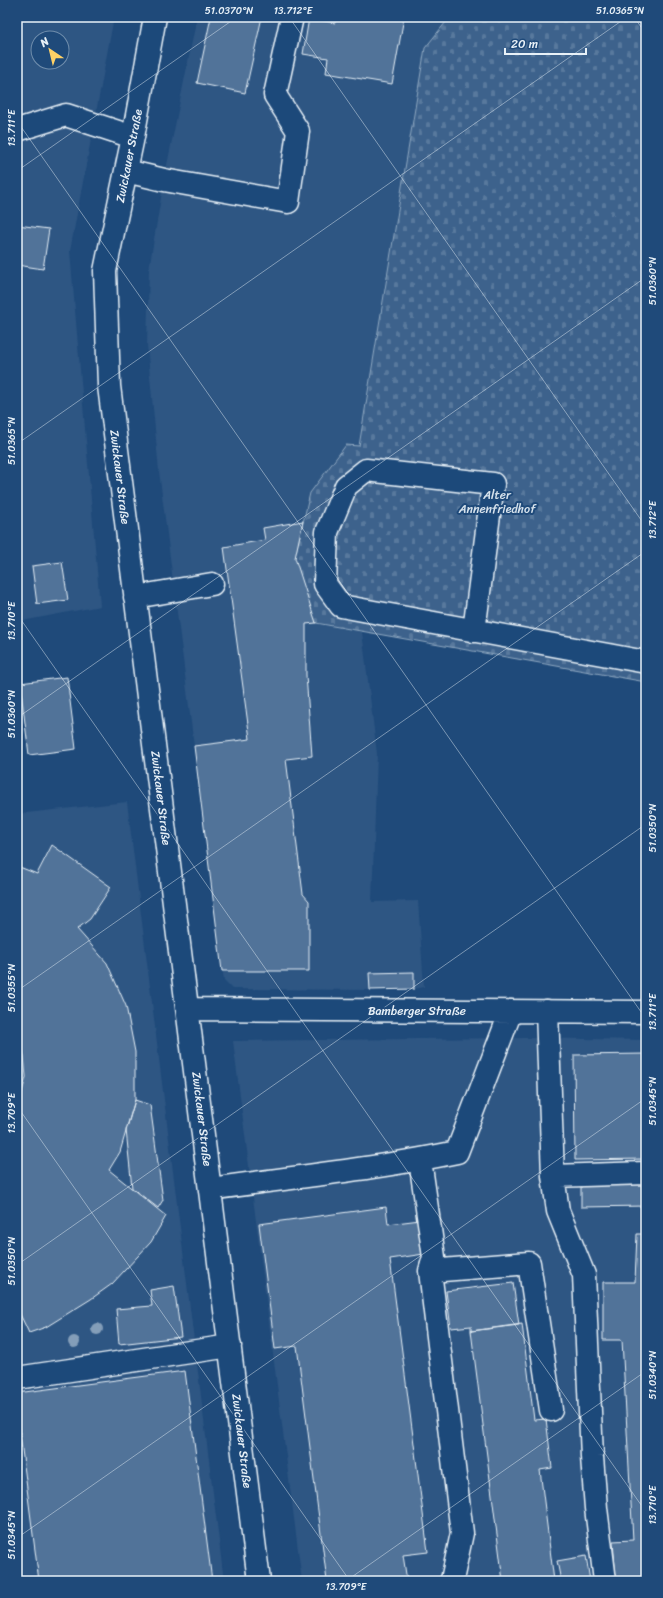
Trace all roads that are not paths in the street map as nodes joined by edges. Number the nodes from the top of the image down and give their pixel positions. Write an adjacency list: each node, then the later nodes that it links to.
1 (155, 17): 4 (street, Zwickauer Straße)
2 (292, 17): 5 (street)
3 (18, 132): 4 (street)
4 (133, 137): 5 (street, Zwickauer Straße)
5 (126, 171): 7 (street, Zwickauer Straße)
6 (212, 584): 7 (street)
7 (136, 597): 10 (street, Zwickauer Straße)
8 (474, 631): 8 (street); 9 (street)
9 (646, 662)
10 (188, 1009): 11 (street, Bamberger Straße); 17 (street, Zwickauer Straße)
11 (511, 1011): 12 (street, Bamberger Straße); 14 (street)
12 (547, 1011): 13 (street, Bamberger Straße); 16 (street)
13 (646, 1012)
14 (420, 1160): 17 (street); 18 (street)
15 (646, 1173): 16 (street)
16 (553, 1176): 24 (street)
17 (210, 1189): 19 (street, Zwickauer Straße)
18 (430, 1271): 21 (street); 23 (street)
19 (230, 1346): 20 (street); 22 (street, Zwickauer Straße)
20 (17, 1378)
21 (551, 1410)
22 (259, 1581)
23 (451, 1581)
24 (605, 1581)

